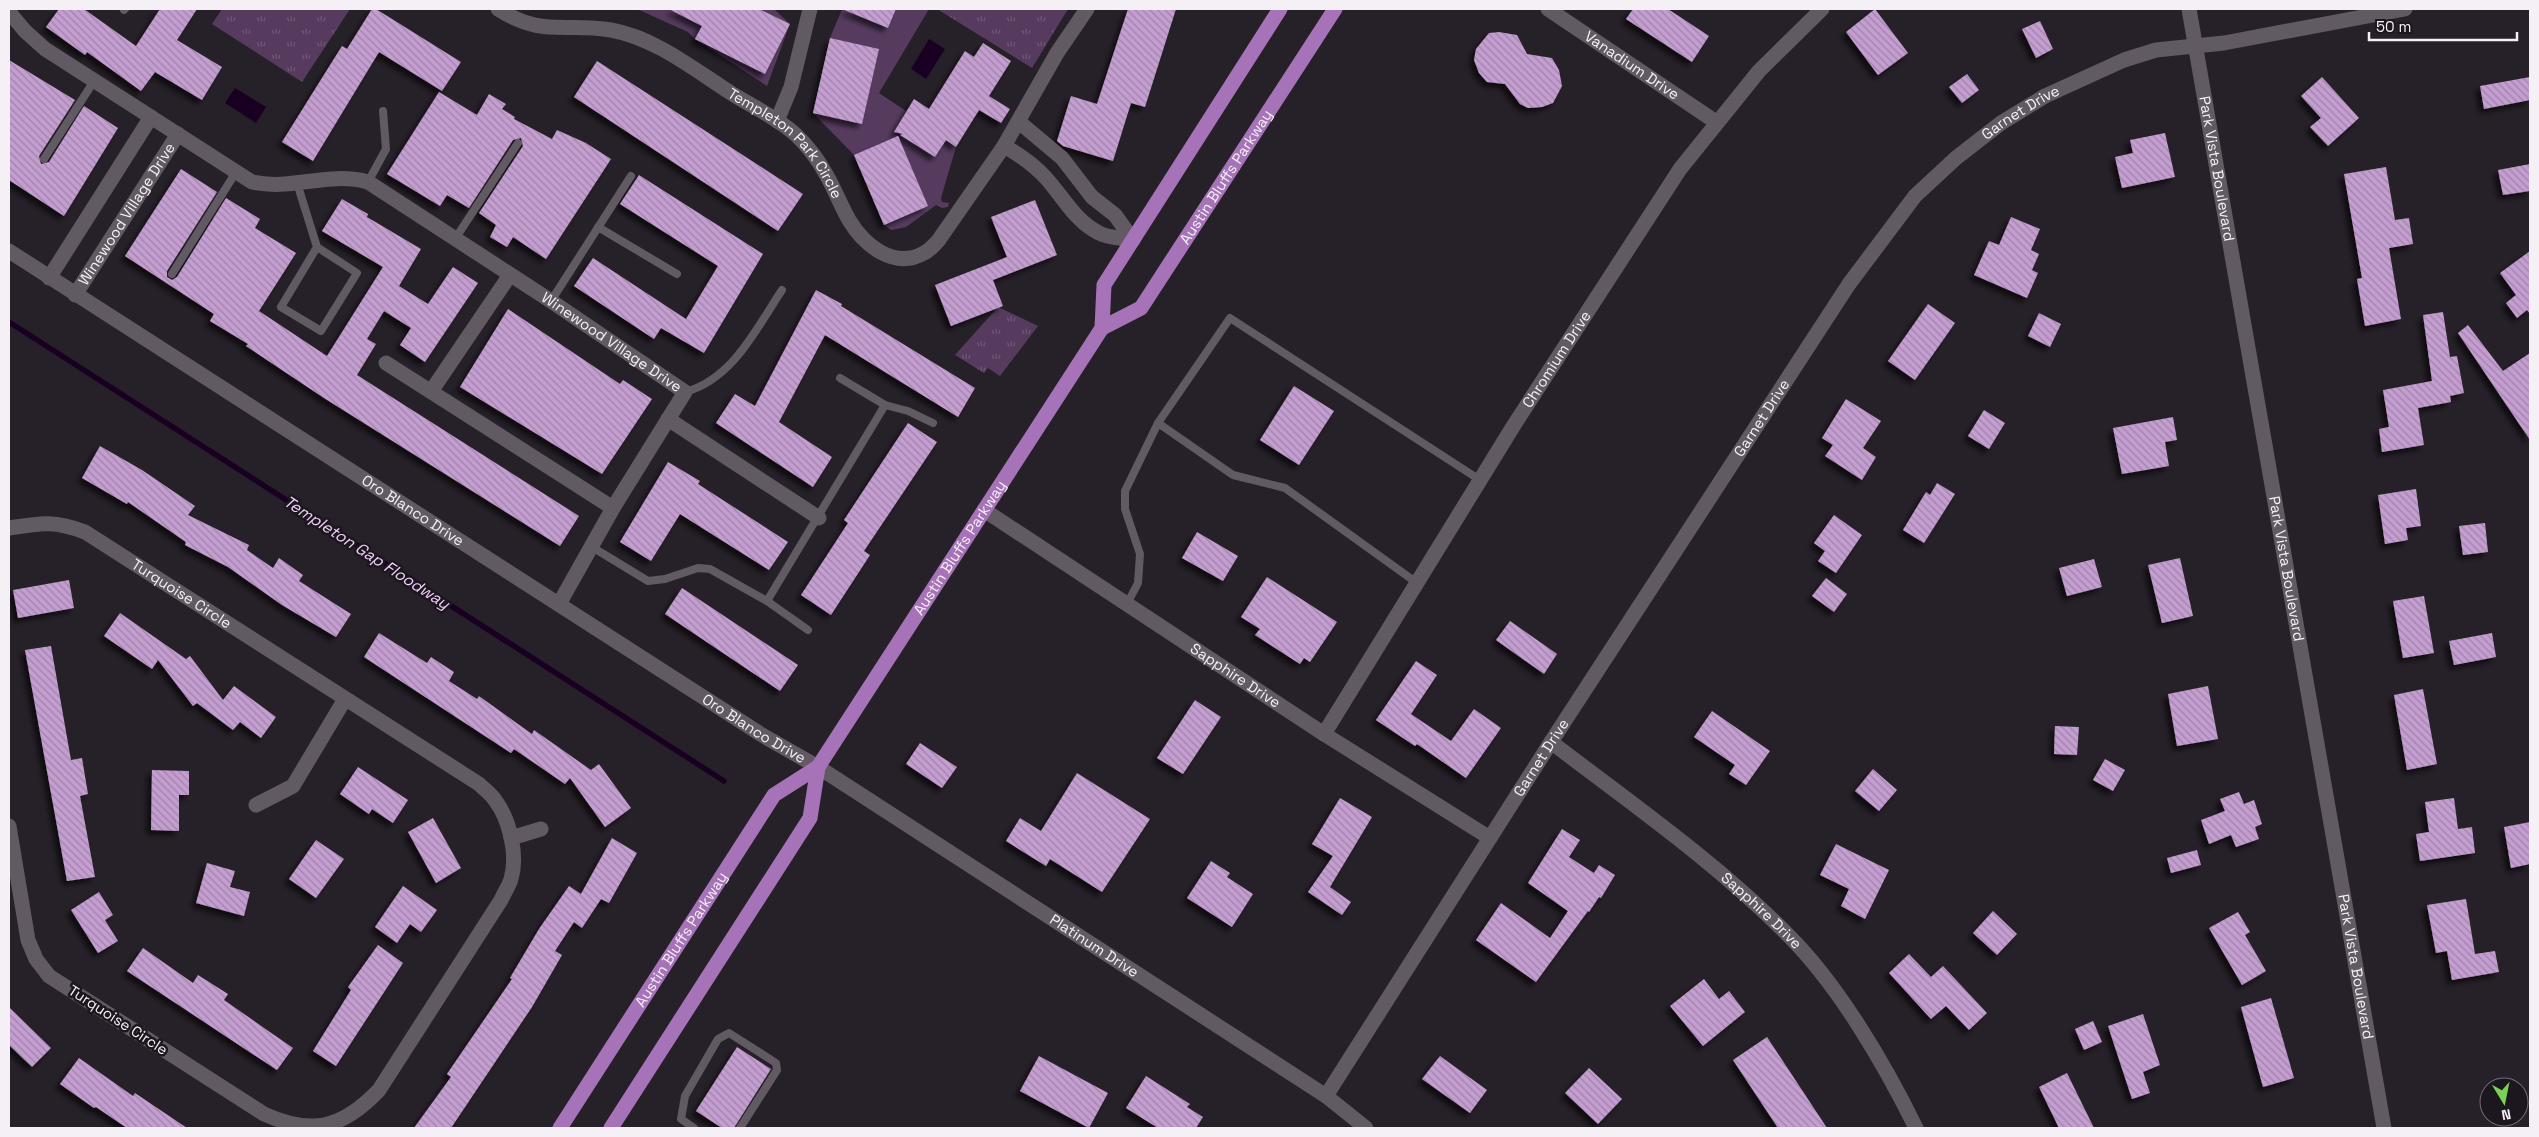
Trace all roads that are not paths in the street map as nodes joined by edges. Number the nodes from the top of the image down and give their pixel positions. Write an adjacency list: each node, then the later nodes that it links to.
1 (498, 9): 15 (street, Templeton Park Circle)
2 (810, 9): 15 (street)
3 (1087, 9): 16 (street, Templeton Park Circle)
4 (1280, 9): 28 (main road)
5 (1334, 9): 38 (main road, Austin Bluffs Parkway)
6 (1549, 9): 17 (street, Vanadium Drive)
7 (1822, 9): 17 (street, Chromium Drive)
8 (2189, 9): 11 (street, Park Vista Boulevard)
9 (2405, 9): 11 (street, Garnet Drive)
10 (9, 12): 12 (street, Winewood Village Drive)
11 (2195, 44): 60 (street, Garnet Drive); 75 (street, Park Vista Boulevard)
12 (94, 81): 14 (street, Winewood Village Drive); 21 (lane)
13 (383, 111): 24 (lane)
14 (151, 117): 18 (street, Winewood Village Drive); 34 (street, Winewood Village Drive)
15 (776, 121): 20 (street, Templeton Park Circle)
16 (1019, 122): 20 (street, Templeton Park Circle); 28 (street)
17 (1716, 122): 47 (street, Chromium Drive)
18 (178, 134): 22 (street, Winewood Village Drive); 36 (street, Winewood Village Drive)
19 (518, 144): 27 (lane)
20 (1004, 146): 28 (street)
21 (44, 159)
22 (236, 172): 25 (street, Winewood Village Drive); 31 (lane)
23 (631, 176): 26 (lane)
24 (368, 182): 25 (street, Winewood Village Drive); 27 (street, Winewood Village Drive)
25 (296, 183): 29 (lane)
26 (598, 227): 32 (lane); 37 (lane)
27 (455, 239): 33 (street, Winewood Village Drive)
28 (1133, 240): 38 (main road)
29 (317, 247): 29 (lane)
30 (9, 251): 34 (street, Oro Blanco Drive)
31 (172, 274)
32 (677, 274)
33 (510, 275): 37 (street, Winewood Village Drive); 41 (street)
34 (49, 278): 36 (street, Oro Blanco Drive)
35 (782, 290): 42 (lane)
36 (75, 295): 55 (street, Oro Blanco Drive)
37 (551, 301): 42 (street, Winewood Village Drive)
38 (1102, 328): 49 (main road, Austin Bluffs Parkway)
39 (386, 363): 41 (street)
40 (840, 378): 43 (lane)
41 (432, 390): 48 (street)
42 (685, 392): 44 (street, Winewood Village Drive)
43 (885, 405): 45 (lane); 50 (lane)
44 (668, 420): 48 (street, Winewood Village Drive); 50 (street)
45 (933, 423)
46 (1158, 423): 47 (lane); 53 (lane); 56 (lane)
47 (1480, 480): 53 (street, Chromium Drive)
48 (613, 508): 52 (street, Winewood Village Drive)
49 (984, 510): 56 (street, Sapphire Drive); 61 (main road, Austin Bluffs Parkway)
50 (819, 518): 54 (lane)
51 (9, 528): 58 (street, Turquoise Circle)
52 (592, 547): 54 (lane); 55 (street, Winewood Village Drive)
53 (1417, 583): 59 (street, Chromium Drive)
54 (767, 602): 57 (lane)
55 (559, 604): 61 (street, Oro Blanco Drive)
56 (1127, 604): 59 (street, Sapphire Drive)
57 (808, 630)
58 (345, 699): 62 (street); 65 (street, Turquoise Circle)
59 (1324, 734): 66 (street, Sapphire Drive)
60 (1551, 742): 66 (street, Garnet Drive); 74 (street, Sapphire Drive)
61 (818, 767): 67 (street, Platinum Drive); 69 (main road, Austin Bluffs Parkway); 70 (main road, Austin Bluffs Parkway)
62 (256, 805)
63 (9, 826): 68 (street, Turquoise Circle)
64 (541, 829): 65 (street)
65 (511, 838): 68 (street, Turquoise Circle)
66 (1490, 838): 67 (street, Garnet Drive)
67 (1326, 1096): 73 (street, Platinum Drive)
68 (327, 1127)
69 (560, 1128)
70 (611, 1128)
71 (694, 1128): 72 (lane)
72 (740, 1128)
73 (1366, 1128)
74 (1916, 1128)
75 (2384, 1128)

